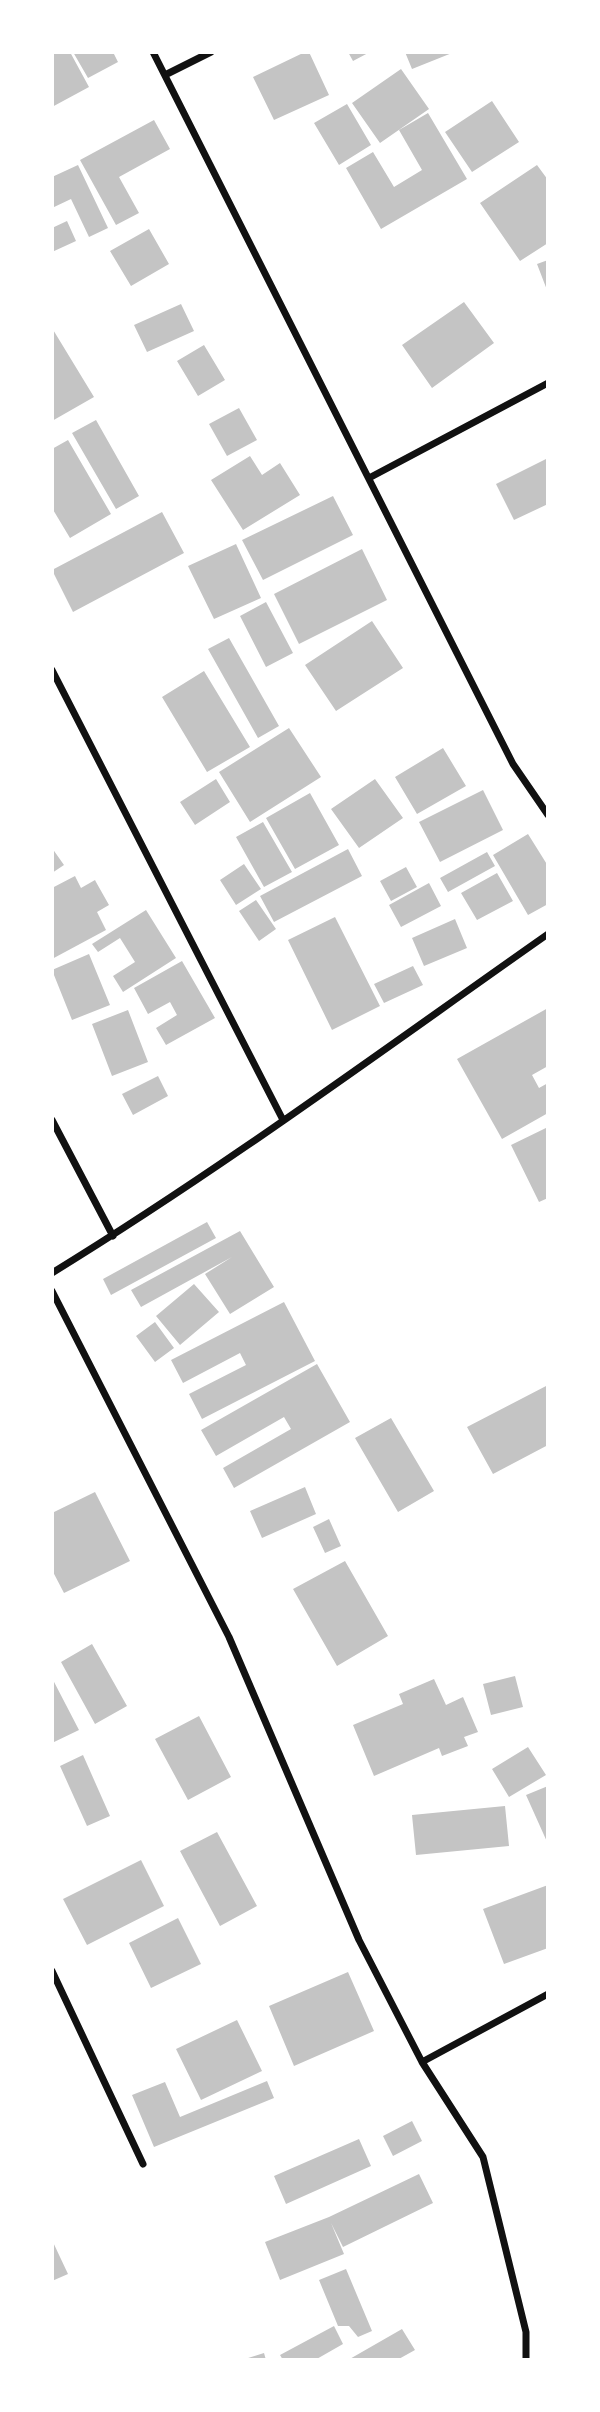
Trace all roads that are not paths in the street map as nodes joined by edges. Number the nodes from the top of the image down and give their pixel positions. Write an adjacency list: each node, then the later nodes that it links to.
1 (153, 52): 3 (street)
2 (211, 52): 3 (street)
3 (165, 75): 5 (street)
4 (548, 383): 5 (street)
5 (369, 478): 7 (street)
6 (52, 670): 10 (street)
7 (548, 815)
8 (548, 934): 10 (street)
9 (52, 1120): 11 (street)
10 (283, 1120): 11 (street)
11 (113, 1236): 12 (street)
12 (52, 1273)
13 (52, 1292): 16 (street)
14 (52, 1971): 17 (street)
15 (548, 1994): 16 (street)
16 (422, 2062): 18 (street)
17 (143, 2164)
18 (526, 2360)

